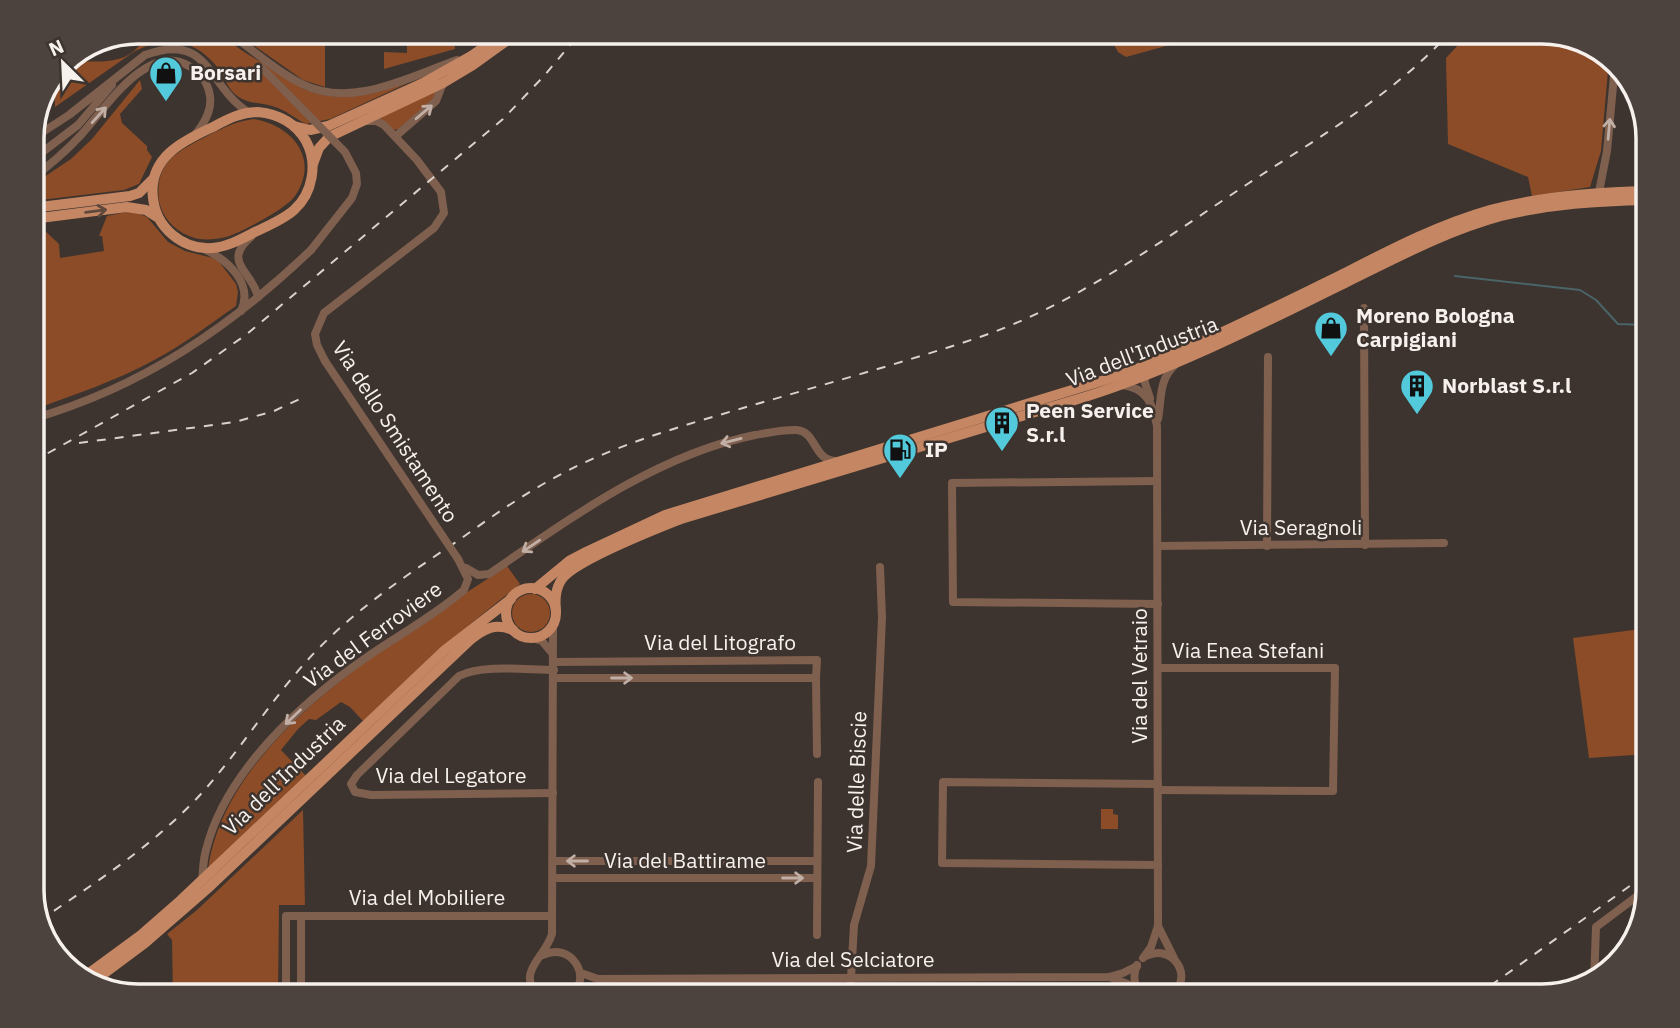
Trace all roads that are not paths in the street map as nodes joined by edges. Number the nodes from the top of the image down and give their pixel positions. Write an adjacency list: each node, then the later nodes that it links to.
1 (241, 44): 28 (street, bridge)
2 (244, 44): 5 (street)
3 (488, 44): 5 (main road)
4 (502, 44): 8 (main road)
5 (471, 56): 11 (main road)
6 (128, 67): 9 (street); 12 (street); 15 (street)
7 (1614, 77): 20 (street, one-way to 7)
8 (443, 83): 10 (main road); 14 (street, one-way to 8)
9 (248, 112): 11 (main road); 13 (main road)
10 (362, 122): 14 (street, Via dello Smistamento); 16 (main road)
11 (294, 126): 16 (main road)
12 (44, 131)
13 (195, 135): 17 (street, one-way to 13); 18 (main road)
14 (396, 136): 47 (street, Via dello Smistamento, bridge)
15 (44, 151)
16 (313, 164): 25 (main road)
17 (44, 168)
18 (154, 178): 22 (main road); 24 (main road)
19 (1636, 191): 20 (main road, Via dell'Industria)
20 (1599, 192): 35 (main road, Via dell'Industria)
21 (1636, 200): 34 (main road, Via dell'Industria)
22 (44, 207)
23 (44, 217): 24 (main road, one-way to 24)
24 (158, 218): 26 (main road)
25 (263, 228): 26 (main road); 27 (street)
26 (202, 248): 29 (street)
27 (251, 280): 28 (street); 30 (street)
28 (278, 280): 30 (street)
29 (245, 289): 30 (street); 32 (street)
30 (258, 297): 32 (street)
31 (1364, 308): 44 (street)
32 (240, 312): 39 (street)
33 (1268, 357): 46 (street)
34 (1177, 363): 35 (main road, Via dell'Industria); 37 (street, Via del Vetraio)
35 (1146, 372): 36 (main road, Via dell'Industria); 37 (street); 38 (street, Via del Vetraio); 41 (main road, Via dell'Industria)
36 (1120, 385): 38 (street); 52 (main road, Via dell'Industria)
37 (1160, 393): 40 (street, Via del Vetraio)
38 (1152, 404): 40 (street, Via del Vetraio)
39 (44, 414)
40 (1157, 426): 42 (street, Via del Vetraio)
41 (841, 461): 47 (street, one-way to 47); 49 (main road, Via dell'Industria)
42 (1157, 481): 45 (street, Via del Vetraio); 51 (street)
43 (1444, 544): 44 (street, Via Seragnoli)
44 (1365, 545): 46 (street, Via Seragnoli)
45 (1158, 546): 46 (street, Via Seragnoli); 51 (street, Via del Vetraio)
46 (1267, 546)
47 (461, 562): 70 (street, Via del Ferroviere, one-way to 70)
48 (880, 567): 87 (street, Via delle Biscie)
49 (535, 589): 50 (main road); 52 (main road)
50 (511, 599): 54 (main road); 70 (main road, Via dell'Industria)
51 (1158, 604): 58 (street, Via del Vetraio)
52 (556, 612): 53 (main road)
53 (553, 624): 55 (main road); 57 (street)
54 (513, 630): 55 (main road); 85 (main road, Via dell'Industria)
55 (532, 638): 57 (street)
56 (681, 660): 57 (street, Via del Litografo); 59 (street); 60 (street, Via del Litografo)
57 (553, 666): 59 (street, Via del Litografo, one-way to 59); 64 (street); 64 (street, Via del Legatore)
58 (1158, 668): 63 (street, Via del Vetraio); 63 (street, Via Enea Stefani)
59 (681, 678): 60 (street, Via del Litografo)
60 (817, 678): 61 (street)
61 (817, 754)
62 (818, 782): 66 (street)
63 (1158, 787): 67 (street, Via del Vetraio); 67 (street)
64 (553, 793): 65 (street)
65 (554, 861): 66 (street, Via del Battirame, one-way to 65); 68 (street)
66 (817, 861): 69 (street)
67 (1158, 865): 74 (street, Via del Vetraio)
68 (553, 878): 69 (street, Via del Battirame, one-way to 69); 73 (street)
69 (817, 878): 76 (street)
70 (202, 882): 83 (main road, Via dell'Industria)
71 (1635, 898): 82 (street)
72 (301, 916): 73 (street, Via del Mobiliere); 89 (street); 90 (street)
73 (552, 916): 75 (street)
74 (1158, 926): 79 (street, Via del Vetraio); 80 (street, Via del Vetraio)
75 (552, 934): 77 (street); 78 (street)
76 (817, 935)
77 (566, 954): 78 (street); 84 (street)
78 (540, 957): 91 (street)
79 (1143, 958): 80 (street); 81 (street, Via del Vetraio)
80 (1174, 958): 97 (street, Via del Vetraio)
81 (1137, 966): 86 (street, Via del Selciatore); 96 (street)
82 (1595, 968)
83 (91, 972)
84 (581, 974): 88 (street, Via del Selciatore); 92 (street)
85 (100, 976)
86 (1109, 976): 87 (street, Via del Selciatore); 95 (street, Via del Selciatore)
87 (850, 977): 88 (street, Via del Selciatore); 94 (street, Via delle Biscie)
88 (598, 979): 93 (street, Via del Selciatore)
89 (286, 984)
90 (301, 984)
91 (531, 984)
92 (580, 984)
93 (585, 984)
94 (850, 984)
95 (1128, 984)
96 (1135, 984)
97 (1180, 984)

